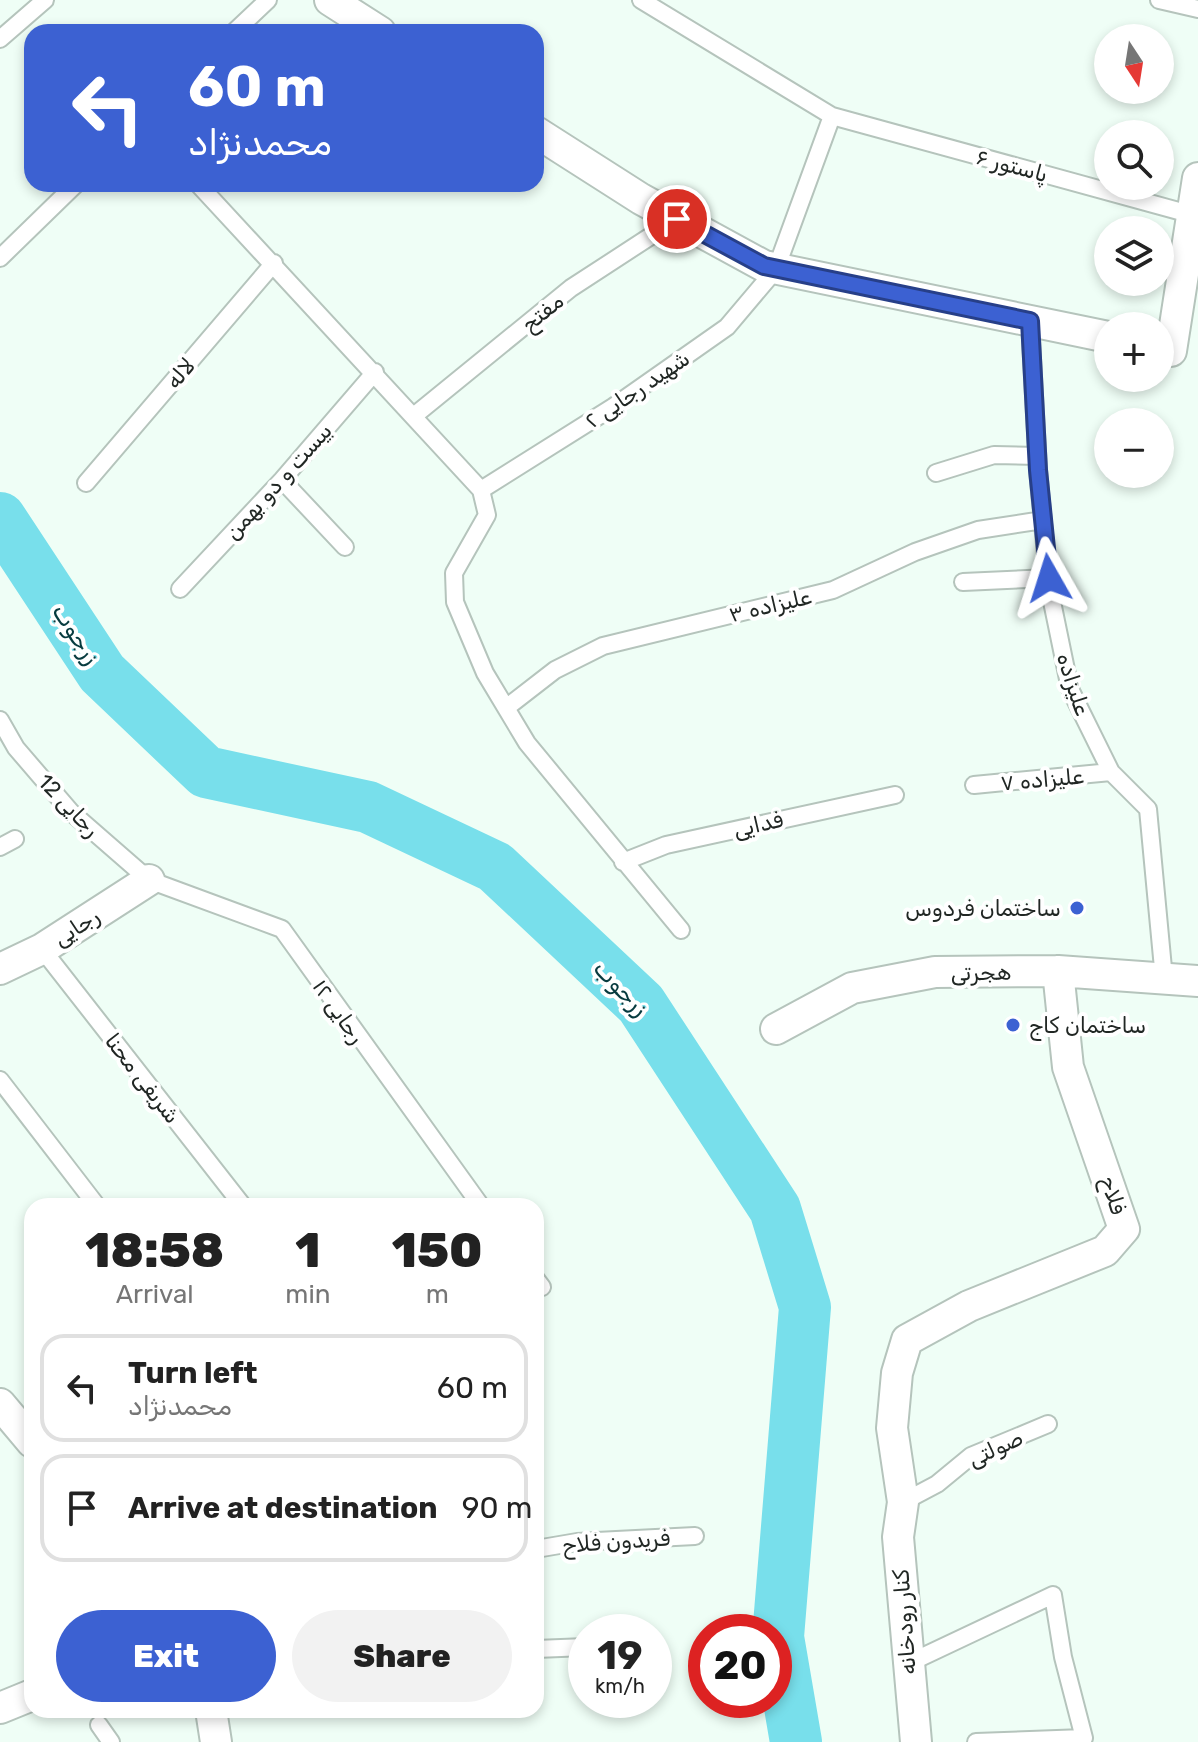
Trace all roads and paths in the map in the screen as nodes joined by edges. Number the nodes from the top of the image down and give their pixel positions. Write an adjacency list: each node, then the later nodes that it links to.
1 (45, 0): 9 (lane)
2 (268, 0): 7 (lane)
3 (330, 0): 8 (street)
4 (641, 0): 10 (lane, پاستور ۶)
5 (1159, 0): 6 (lane)
6 (1198, 9)
7 (242, 24)
8 (368, 24)
9 (0, 39)
10 (832, 116): 15 (lane, پاستور ۶); 19 (lane)
11 (544, 137): 16 (street)
12 (1198, 178): 15 (street)
13 (68, 192): 17 (lane)
14 (206, 192): 18 (lane)
15 (1196, 216): 22 (street)
16 (677, 219): 19 (street); 24 (lane, مفتح)
17 (0, 258)
18 (274, 263): 23 (lane); 28 (lane, لاله)
19 (776, 269): 20 (street); 29 (lane, شهید رجایی ۲)
20 (1030, 321): 21 (street); 25 (lane, علیزاده)
21 (1094, 334)
22 (1176, 352)
23 (375, 372): 24 (lane); 27 (lane, بیست و دو بهمن)
24 (415, 415): 29 (lane)
25 (1037, 456): 26 (lane); 30 (lane, علیزاده)
26 (936, 473)
27 (282, 480): 31 (lane); 34 (lane, بیست و دو بهمن)
28 (86, 483)
29 (481, 490): 35 (lane)
30 (1043, 520): 32 (lane, علیزاده); 35 (lane, علیزاده ۳)
31 (345, 547)
32 (1049, 578): 33 (lane); 37 (lane, علیزاده)
33 (963, 582)
34 (180, 589)
35 (506, 708): 40 (lane)
36 (0, 720): 41 (lane, رجایی 12)
37 (1111, 772): 38 (lane, علیزاده ۷); 46 (lane, علیزاده)
38 (974, 785)
39 (895, 795): 40 (lane, فدایی)
40 (623, 862): 42 (lane)
41 (149, 880): 43 (street, رجایی); 52 (lane, رجایی ۱۲)
42 (681, 930)
43 (42, 949): 44 (street, رجایی); 51 (lane, شریفی محنا)
44 (0, 969)
45 (1058, 971): 46 (street, هجرتی); 48 (street, هجرتی); 53 (street, فلاح)
46 (1164, 979): 47 (street, هجرتی)
47 (1198, 981)
48 (776, 1029)
49 (0, 1080): 50 (lane)
50 (91, 1198)
51 (237, 1198)
52 (475, 1198)
53 (907, 1340): 57 (street, کنار رودخانه)
54 (0, 1404): 56 (street)
55 (1048, 1424): 57 (lane, صولتی)
56 (24, 1432)
57 (903, 1502): 62 (street, کنار رودخانه)
58 (695, 1536): 59 (lane, فریدون فلاح)
59 (544, 1548)
60 (568, 1648): 61 (lane)
61 (544, 1649)
62 (907, 1664): 69 (street, کنار رودخانه); 70 (lane)
63 (24, 1698): 64 (street)
64 (0, 1708)
65 (212, 1718): 68 (street)
66 (99, 1725): 67 (lane)
67 (111, 1742)
68 (216, 1742)
69 (916, 1742)
70 (976, 1742)

